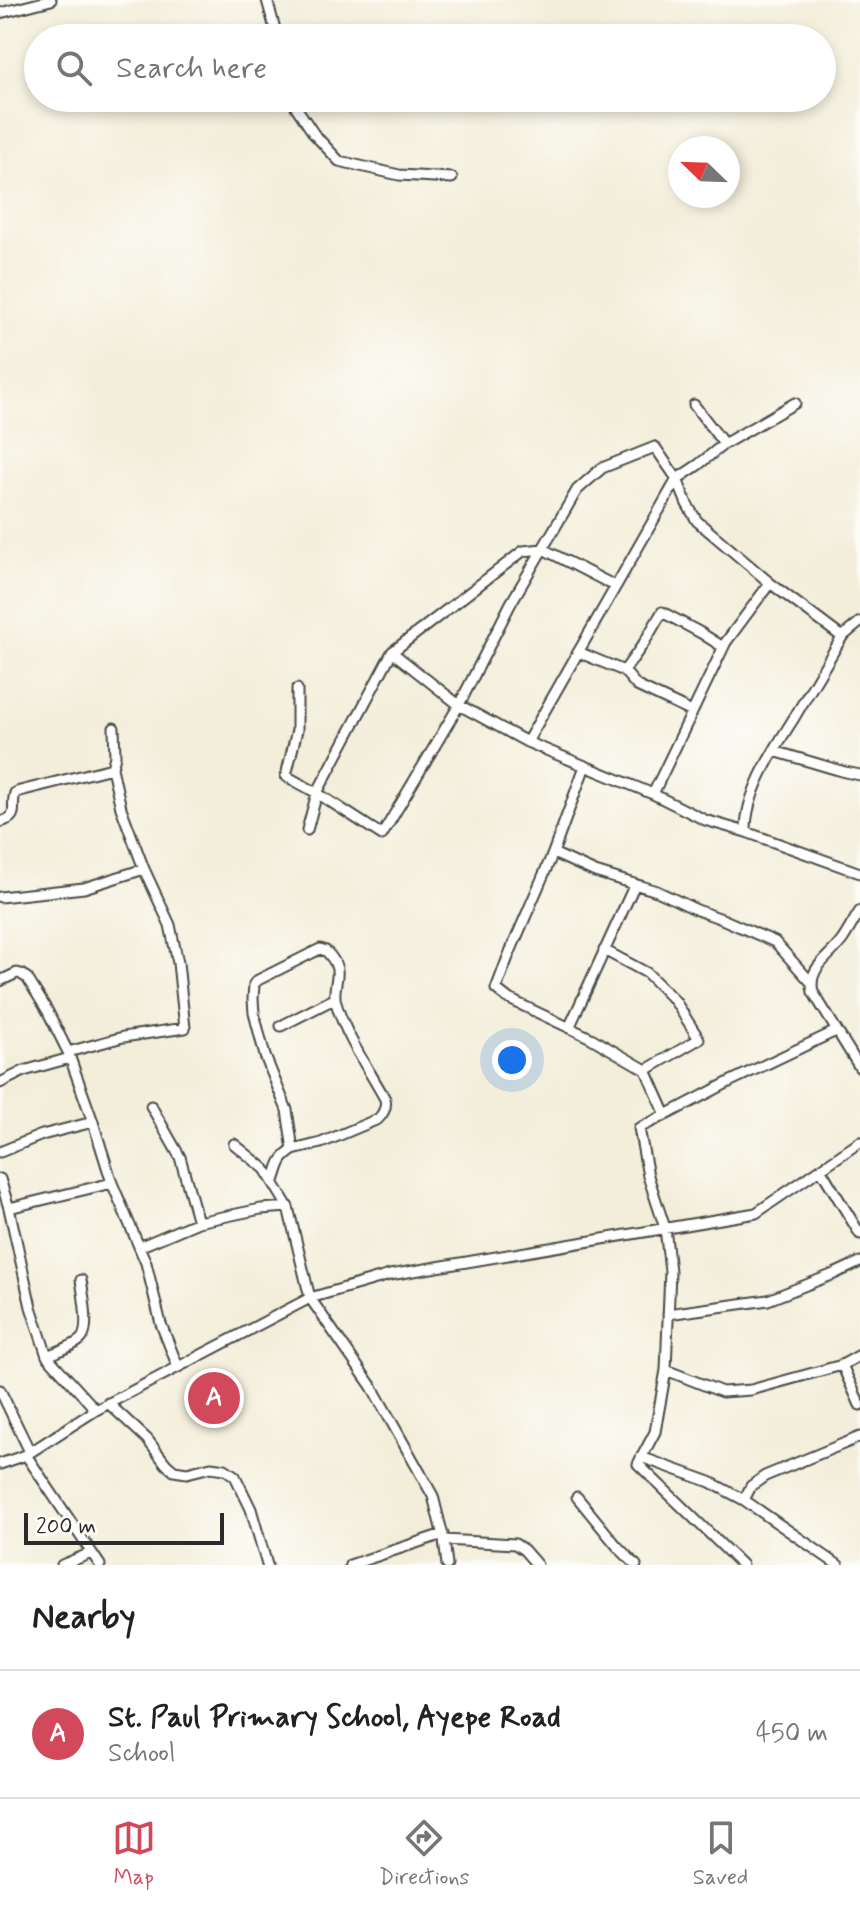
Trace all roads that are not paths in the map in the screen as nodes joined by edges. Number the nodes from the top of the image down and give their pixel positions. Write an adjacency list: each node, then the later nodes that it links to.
1 (51, 0): 3 (street)
2 (267, 0): 4 (street)
3 (0, 13)
4 (274, 24)
5 (299, 112): 6 (street)
6 (452, 178)
7 (795, 403): 9 (street)
8 (694, 405): 9 (street)
9 (724, 444): 10 (street)
10 (677, 479): 11 (street); 12 (street); 13 (street)
11 (543, 549): 13 (street); 17 (street); 21 (street)
12 (770, 583): 15 (street); 16 (street)
13 (615, 586): 18 (street)
14 (860, 622): 15 (street)
15 (842, 637): 25 (street)
16 (723, 647): 19 (street); 22 (street)
17 (392, 652): 21 (street); 29 (street)
18 (578, 652): 19 (street); 24 (street)
19 (624, 671): 22 (street)
20 (297, 689): 29 (street)
21 (459, 705): 24 (street); 29 (street)
22 (692, 712): 30 (street)
23 (114, 728): 27 (street)
24 (527, 742): 26 (street)
25 (774, 751): 28 (street); 33 (street)
26 (585, 766): 30 (street); 34 (street)
27 (112, 768): 31 (street); 35 (street)
28 (860, 775)
29 (317, 793): 32 (street)
30 (653, 794): 33 (street)
31 (0, 822)
32 (307, 830)
33 (746, 832): 36 (street)
34 (553, 853): 37 (street); 45 (street)
35 (144, 869): 38 (street); 47 (street)
36 (860, 873)
37 (635, 884): 40 (street); 42 (street)
38 (0, 897)
39 (860, 911): 42 (street)
40 (604, 950): 45 (street); 49 (street)
41 (0, 981): 47 (street)
42 (810, 981): 46 (street)
43 (334, 999): 44 (street); 56 (street); 56 (street)
44 (281, 1026)
45 (569, 1028): 49 (street)
46 (836, 1031): 48 (street); 52 (street)
47 (69, 1055): 50 (street); 53 (street)
48 (860, 1068)
49 (646, 1070): 52 (street)
50 (0, 1083)
51 (151, 1106): 64 (street)
52 (666, 1115): 65 (street)
53 (93, 1122): 57 (street); 61 (street)
54 (860, 1142): 58 (street)
55 (234, 1144): 60 (street)
56 (293, 1150): 60 (street)
57 (0, 1152)
58 (821, 1170): 65 (street); 66 (street)
59 (0, 1179): 63 (street)
60 (274, 1181): 62 (street)
61 (112, 1183): 63 (street); 67 (street)
62 (288, 1207): 64 (street); 70 (street)
63 (9, 1208): 73 (street)
64 (198, 1222): 67 (street)
65 (665, 1228): 70 (street); 71 (street)
66 (860, 1234)
67 (139, 1247): 75 (street)
68 (860, 1262): 71 (street)
69 (81, 1280): 73 (street)
70 (310, 1298): 75 (street); 87 (street)
71 (668, 1314): 76 (street)
72 (860, 1355): 74 (street)
73 (47, 1356): 80 (street)
74 (842, 1365): 76 (street); 79 (street)
75 (178, 1367): 78 (street)
76 (666, 1370): 83 (street)
77 (0, 1390): 82 (street)
78 (108, 1403): 80 (street); 91 (street)
79 (860, 1405)
80 (96, 1410): 82 (street)
81 (860, 1437): 86 (street)
82 (28, 1453): 84 (street); 88 (street)
83 (641, 1457): 86 (street); 96 (street)
84 (0, 1464)
85 (577, 1497): 95 (street)
86 (744, 1500): 97 (street)
87 (443, 1537): 92 (street); 93 (street); 94 (street)
88 (91, 1553): 89 (street); 90 (street)
89 (62, 1565)
90 (100, 1565)
91 (267, 1565)
92 (350, 1565)
93 (447, 1565)
94 (537, 1565)
95 (636, 1565)
96 (742, 1565)
97 (838, 1565)

